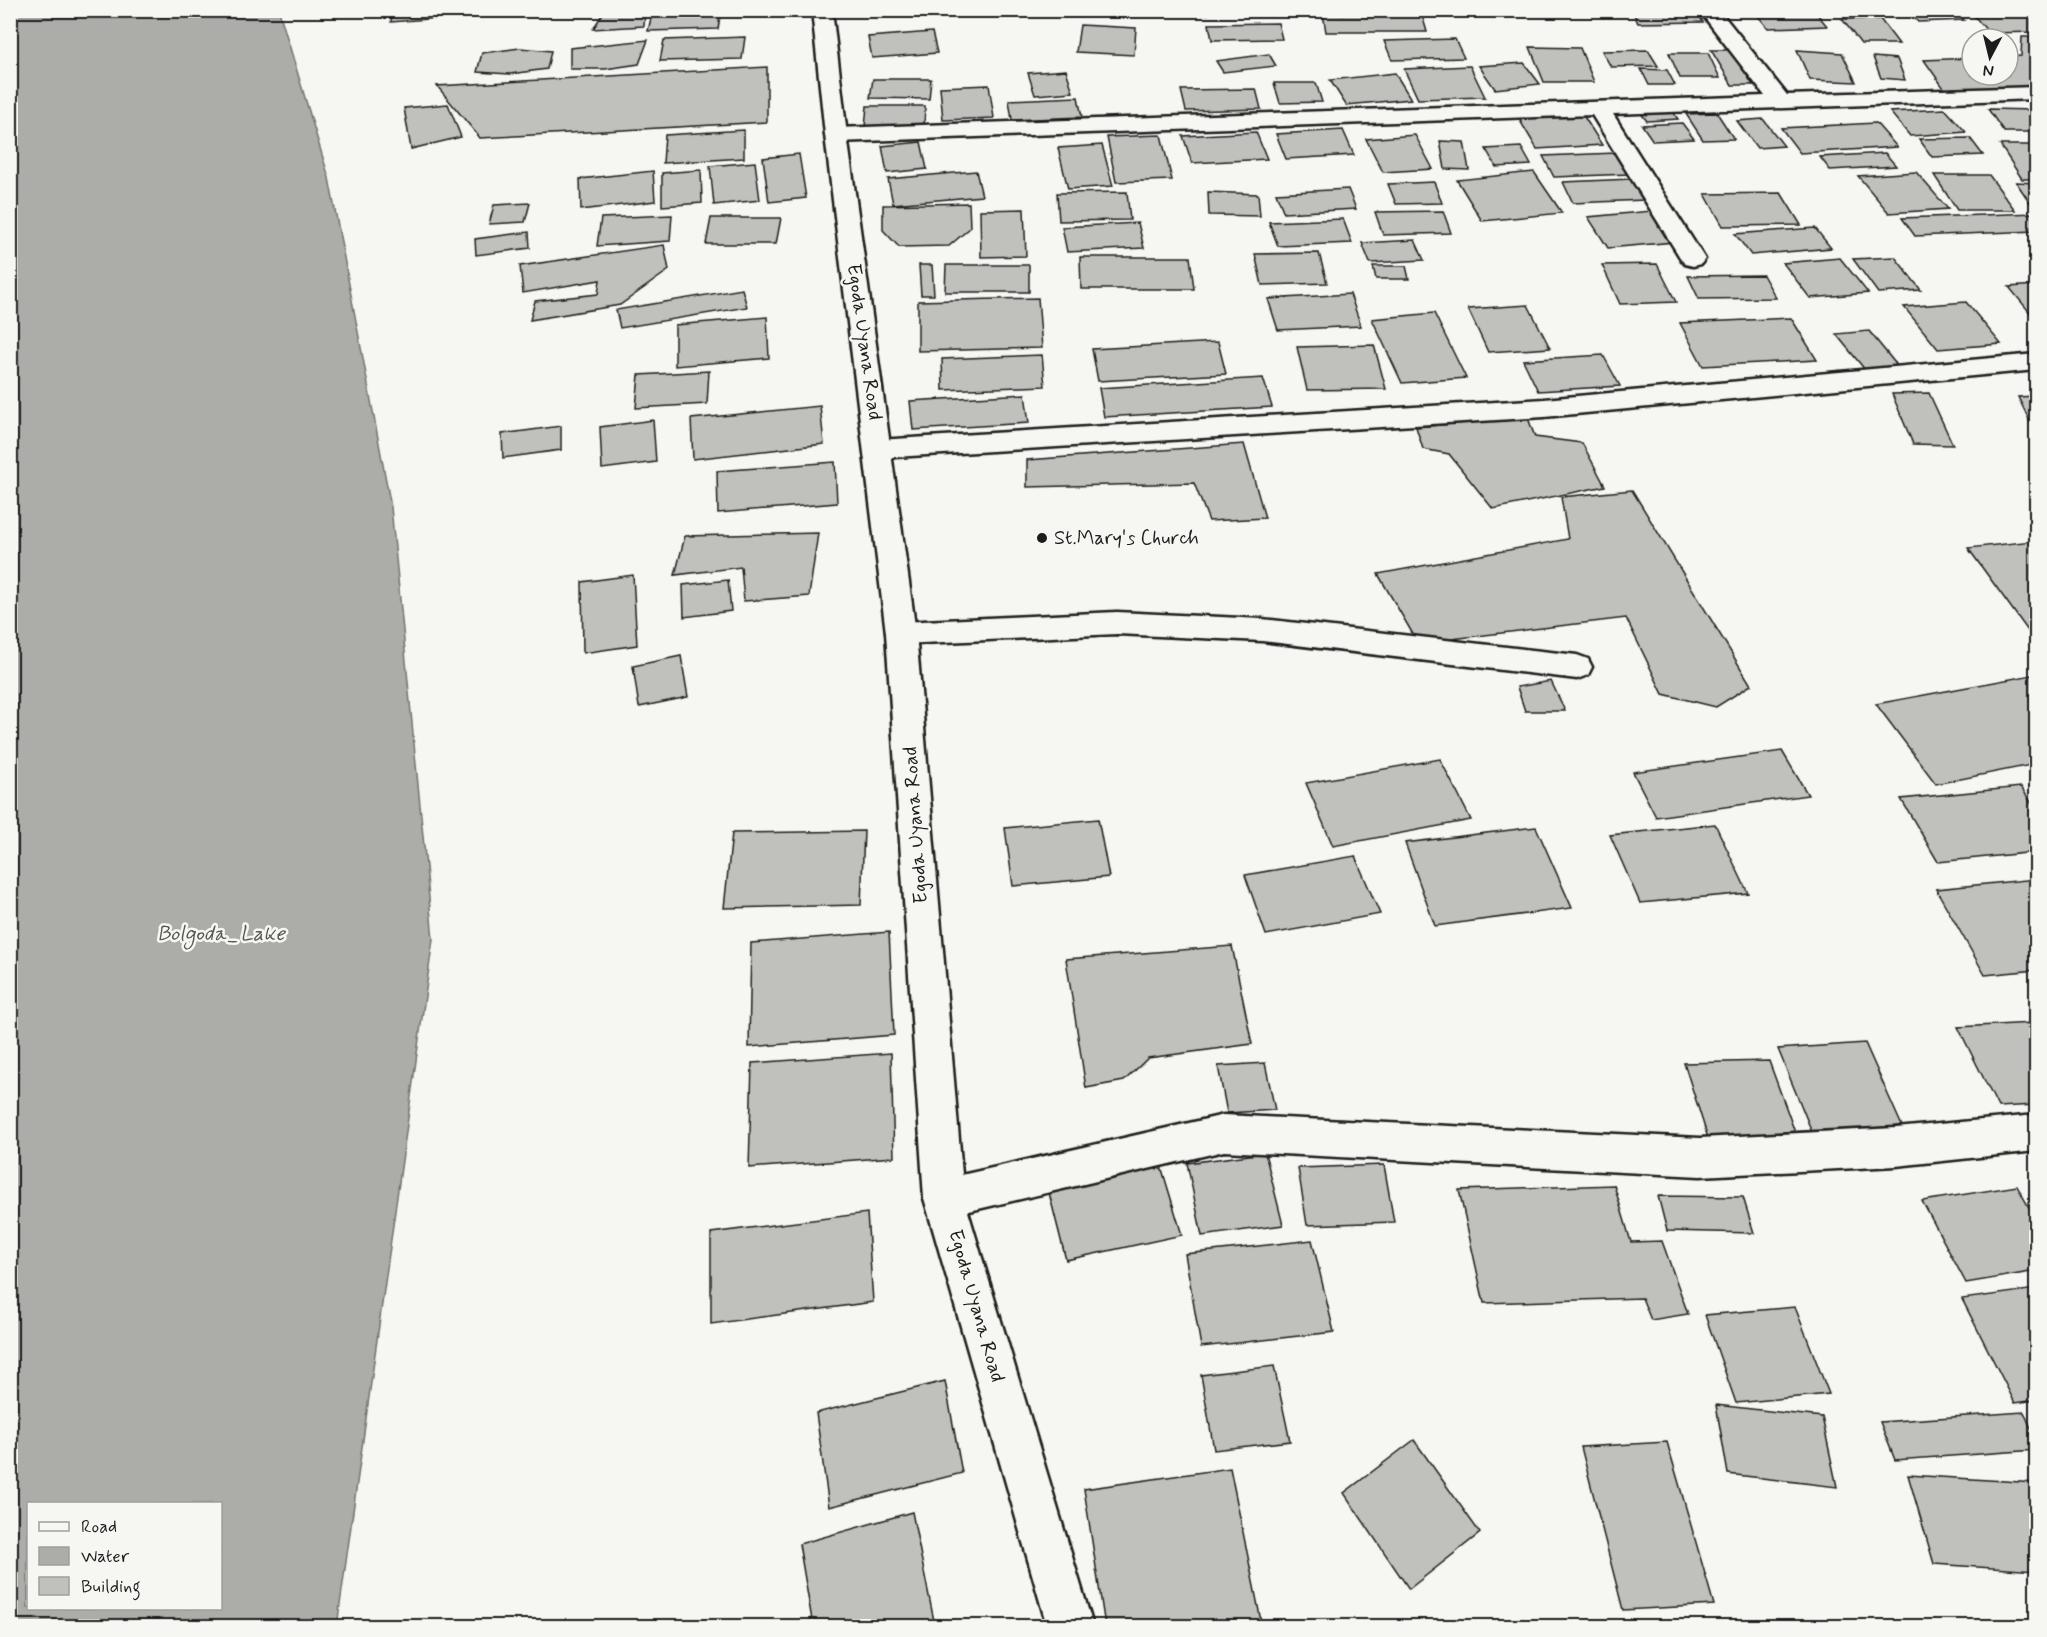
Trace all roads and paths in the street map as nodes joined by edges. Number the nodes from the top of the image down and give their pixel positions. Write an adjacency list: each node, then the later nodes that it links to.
1 (822, 10): 6 (street, Egoda Uyana Road)
2 (1708, 10): 4 (street)
3 (2037, 93): 4 (street)
4 (1780, 101): 5 (street)
5 (1598, 107): 6 (street); 7 (street)
6 (836, 135): 9 (street, Egoda Uyana Road)
7 (1693, 259)
8 (2037, 362): 9 (street)
9 (878, 449): 10 (street, Egoda Uyana Road)
10 (901, 633): 11 (street); 13 (street, Egoda Uyana Road)
11 (1577, 667)
12 (2037, 1133): 13 (street)
13 (944, 1198): 14 (street, Egoda Uyana Road)
14 (1070, 1626)

